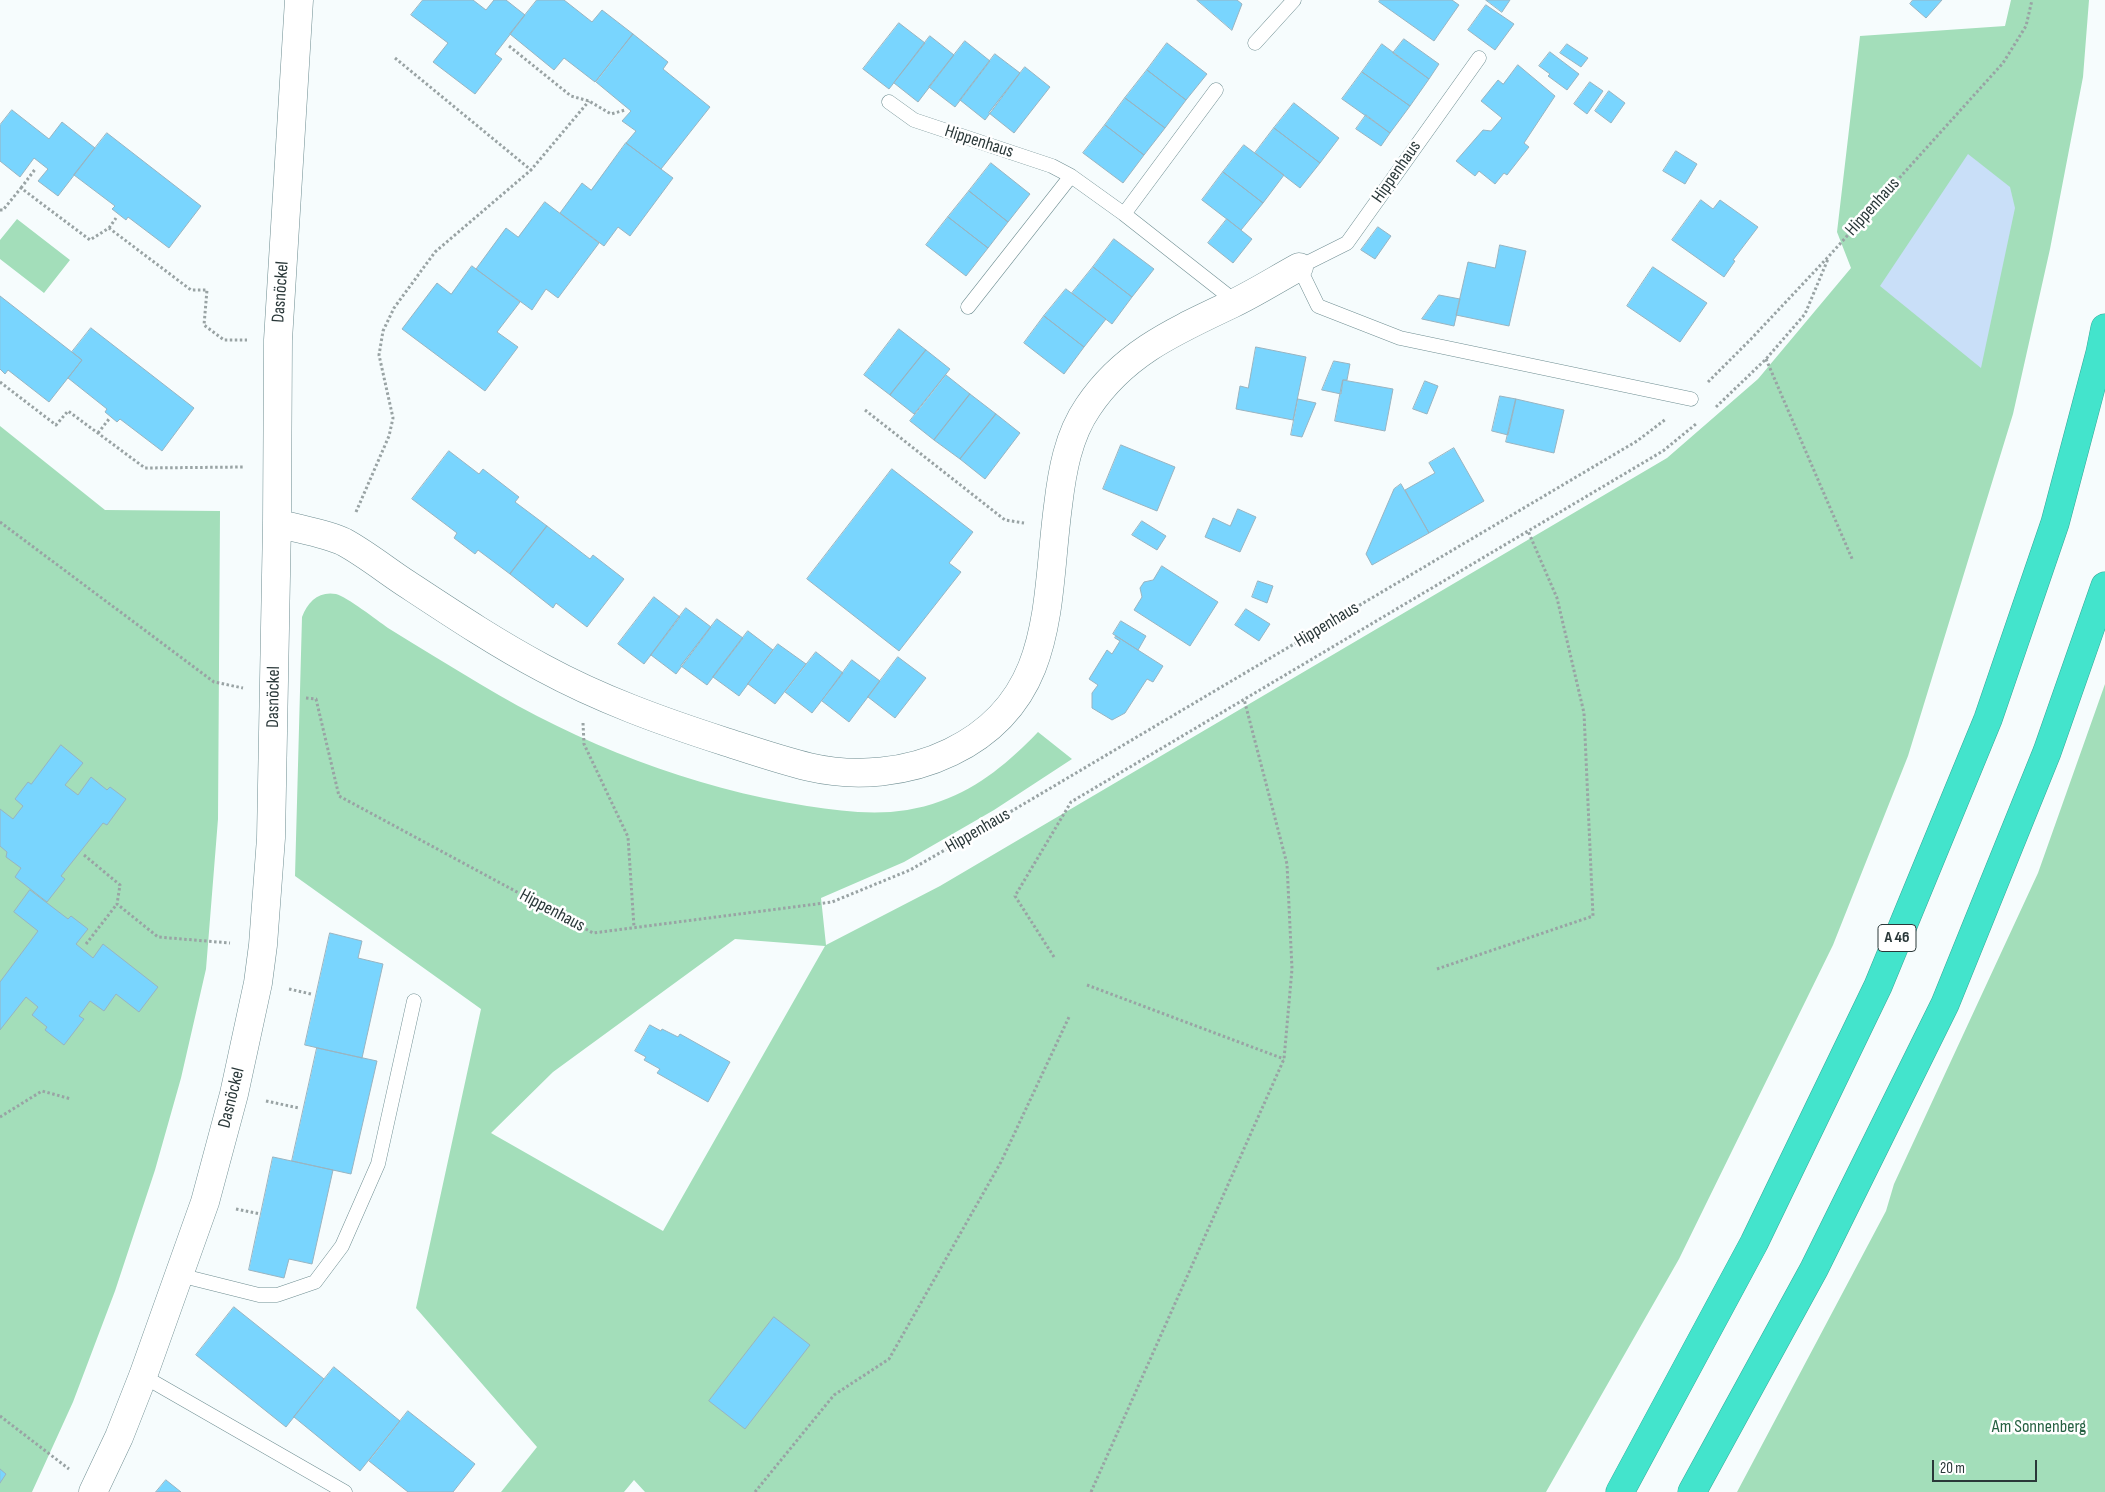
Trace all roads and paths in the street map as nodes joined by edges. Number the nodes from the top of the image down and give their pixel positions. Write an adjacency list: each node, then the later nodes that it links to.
1 (299, 0): 25 (street, Dasnöckel)
2 (1294, 0): 4 (lane)
3 (2032, 0): 20 (path, Hippenhaus)
4 (1255, 43)
5 (509, 46): 9 (path)
6 (395, 58): 13 (path)
7 (1479, 58): 21 (lane, Hippenhaus)
8 (1216, 90): 17 (lane)
9 (589, 101): 11 (path); 13 (path)
10 (889, 102): 14 (lane, Hippenhaus)
11 (625, 110)
12 (36, 168): 15 (path)
13 (531, 170): 39 (path)
14 (1071, 176): 17 (lane, Hippenhaus); 23 (lane)
15 (21, 188): 16 (path); 19 (path)
16 (0, 210)
17 (1124, 214): 22 (lane, Hippenhaus)
18 (116, 218): 19 (path)
19 (109, 228): 25 (path)
20 (1829, 256): 26 (path); 28 (path, Hippenhaus)
21 (1299, 267): 22 (street, Hippenhaus); 28 (lane)
22 (1236, 302): 37 (street, Hippenhaus)
23 (968, 307)
24 (2105, 328): 65 (highway, A 46)
25 (278, 340): 34 (street, Dasnöckel)
26 (1766, 359): 29 (path); 40 (path)
27 (0, 382): 33 (path)
28 (1691, 399): 47 (path, Hippenhaus)
29 (1715, 408)
30 (865, 410): 37 (path)
31 (109, 419): 33 (path)
32 (1700, 420): 38 (path)
33 (98, 432): 34 (path)
34 (278, 467): 36 (street, Dasnöckel)
35 (0, 522): 43 (path)
36 (277, 523): 39 (street, Hippenhaus); 43 (street, Dasnöckel)
37 (1055, 528): 42 (street, Hippenhaus)
38 (1528, 531): 44 (path); 51 (path)
39 (342, 541): 42 (street, Hippenhaus)
40 (1853, 561)
41 (2105, 586): 66 (highway)
42 (582, 688): 47 (path)
43 (274, 694): 47 (path, Hippenhaus); 49 (street, Dasnöckel)
44 (1244, 699): 50 (path); 55 (path)
45 (84, 855): 46 (path)
46 (117, 904): 48 (path); 49 (path)
47 (634, 928)
48 (86, 944)
49 (264, 945): 58 (street, Dasnöckel)
50 (1054, 957)
51 (1436, 969)
52 (1087, 985): 55 (path)
53 (414, 1001): 58 (lane)
54 (1070, 1018): 63 (path)
55 (1284, 1059): 64 (path)
56 (71, 1099): 57 (path)
57 (0, 1117)
58 (179, 1275): 59 (street, Dasnöckel)
59 (143, 1376): 61 (street, Dasnöckel); 62 (lane)
60 (0, 1416): 61 (path)
61 (93, 1491)
62 (344, 1492)
63 (755, 1492)
64 (1091, 1492)
65 (1620, 1492)
66 (1692, 1492)

